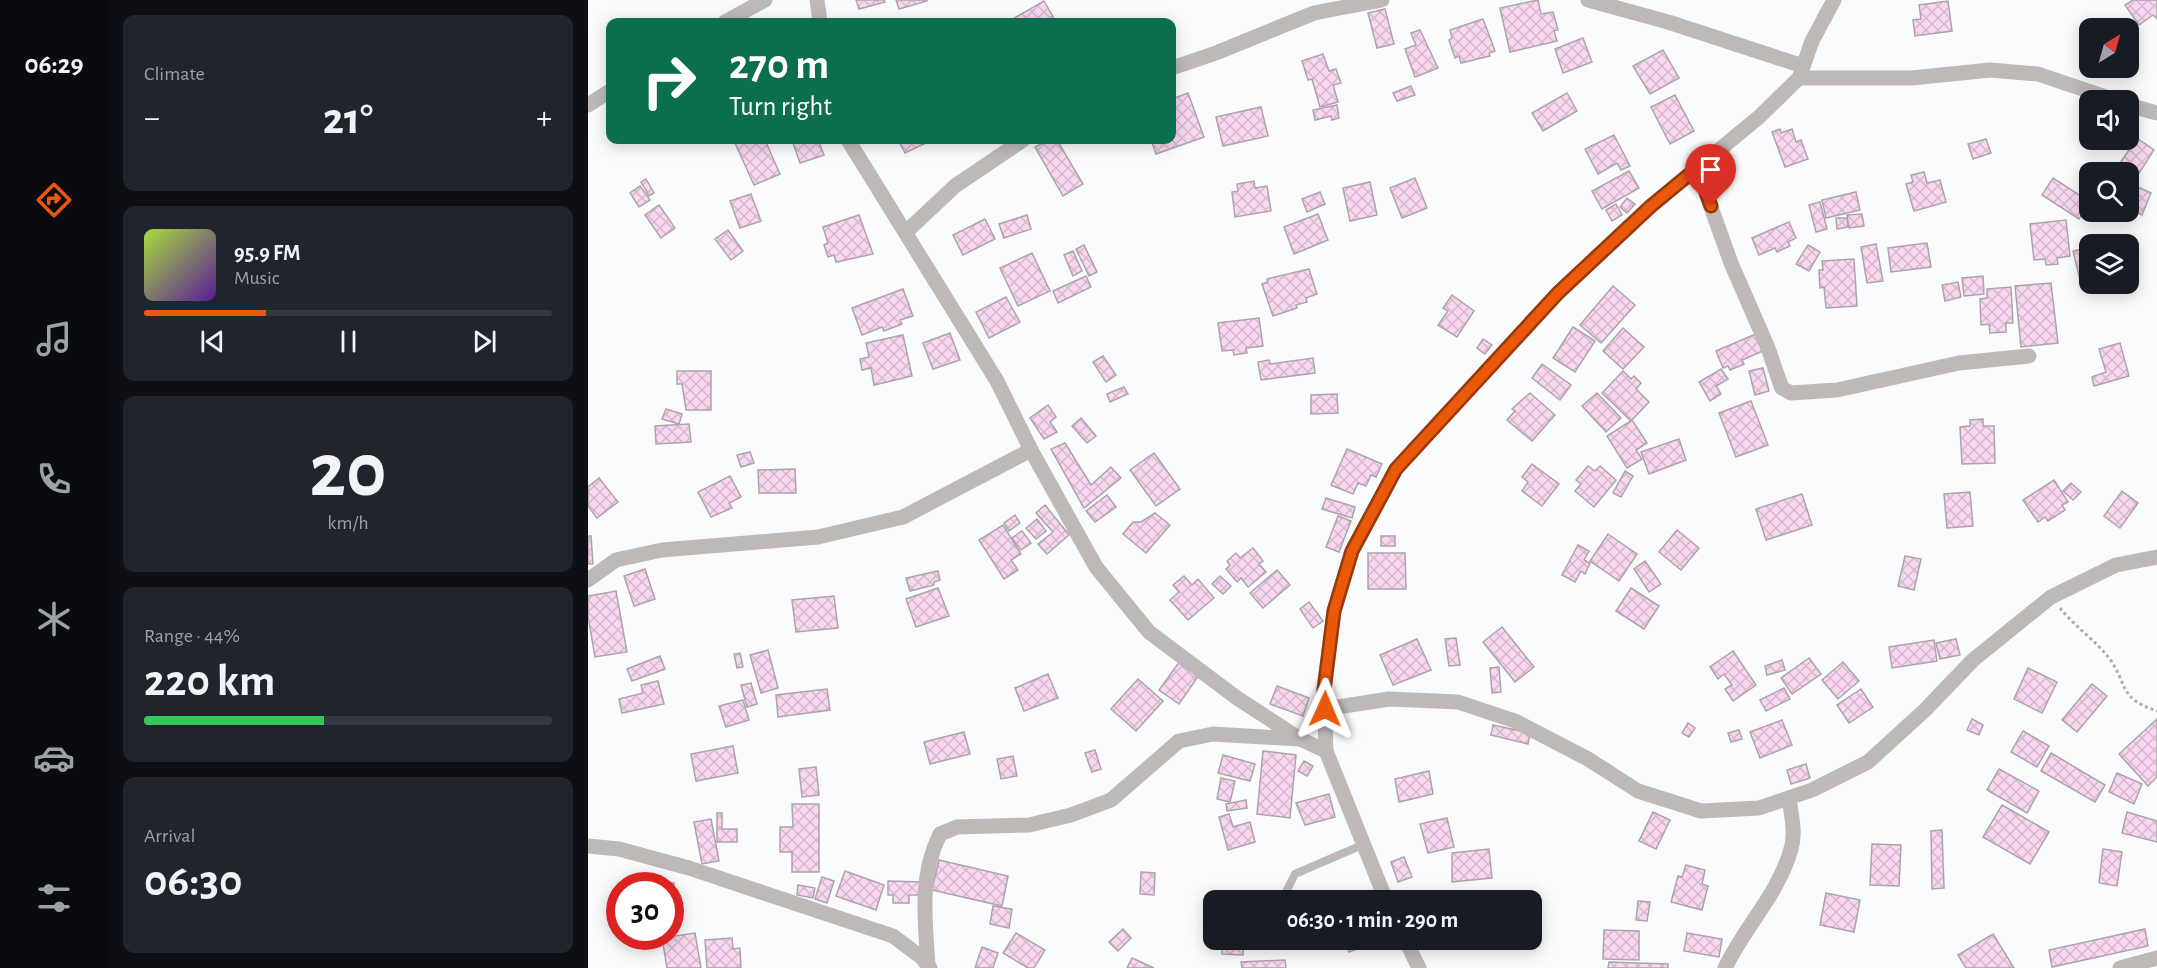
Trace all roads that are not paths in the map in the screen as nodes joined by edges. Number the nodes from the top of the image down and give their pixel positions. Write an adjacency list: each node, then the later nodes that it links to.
1 (765, 0): 6 (street)
2 (816, 0): 7 (street)
3 (1382, 0): 8 (street)
4 (1588, 0): 9 (street)
5 (1834, 0): 9 (street)
6 (732, 18)
7 (819, 18)
8 (1176, 67)
9 (1801, 72): 10 (street); 17 (street)
10 (2085, 90)
11 (606, 94): 12 (street)
12 (588, 105)
13 (2139, 108): 14 (street)
14 (2157, 113)
15 (851, 144): 18 (street)
16 (1017, 144): 18 (street)
17 (1697, 168): 19 (street); 23 (street)
18 (906, 232): 20 (street)
19 (2029, 356)
20 (1031, 450): 22 (street); 24 (street)
21 (2157, 557): 26 (street)
22 (588, 580)
23 (1325, 709): 25 (street); 26 (street)
24 (1300, 739): 25 (street); 33 (street)
25 (1326, 751): 27 (street)
26 (1789, 798): 35 (street)
27 (1362, 845): 29 (lane); 30 (street)
28 (588, 846): 33 (street)
29 (1287, 890)
30 (1382, 890)
31 (1410, 950): 34 (street)
32 (2157, 958): 36 (street)
33 (929, 967)
34 (1419, 968)
35 (1725, 968)
36 (2121, 968)

